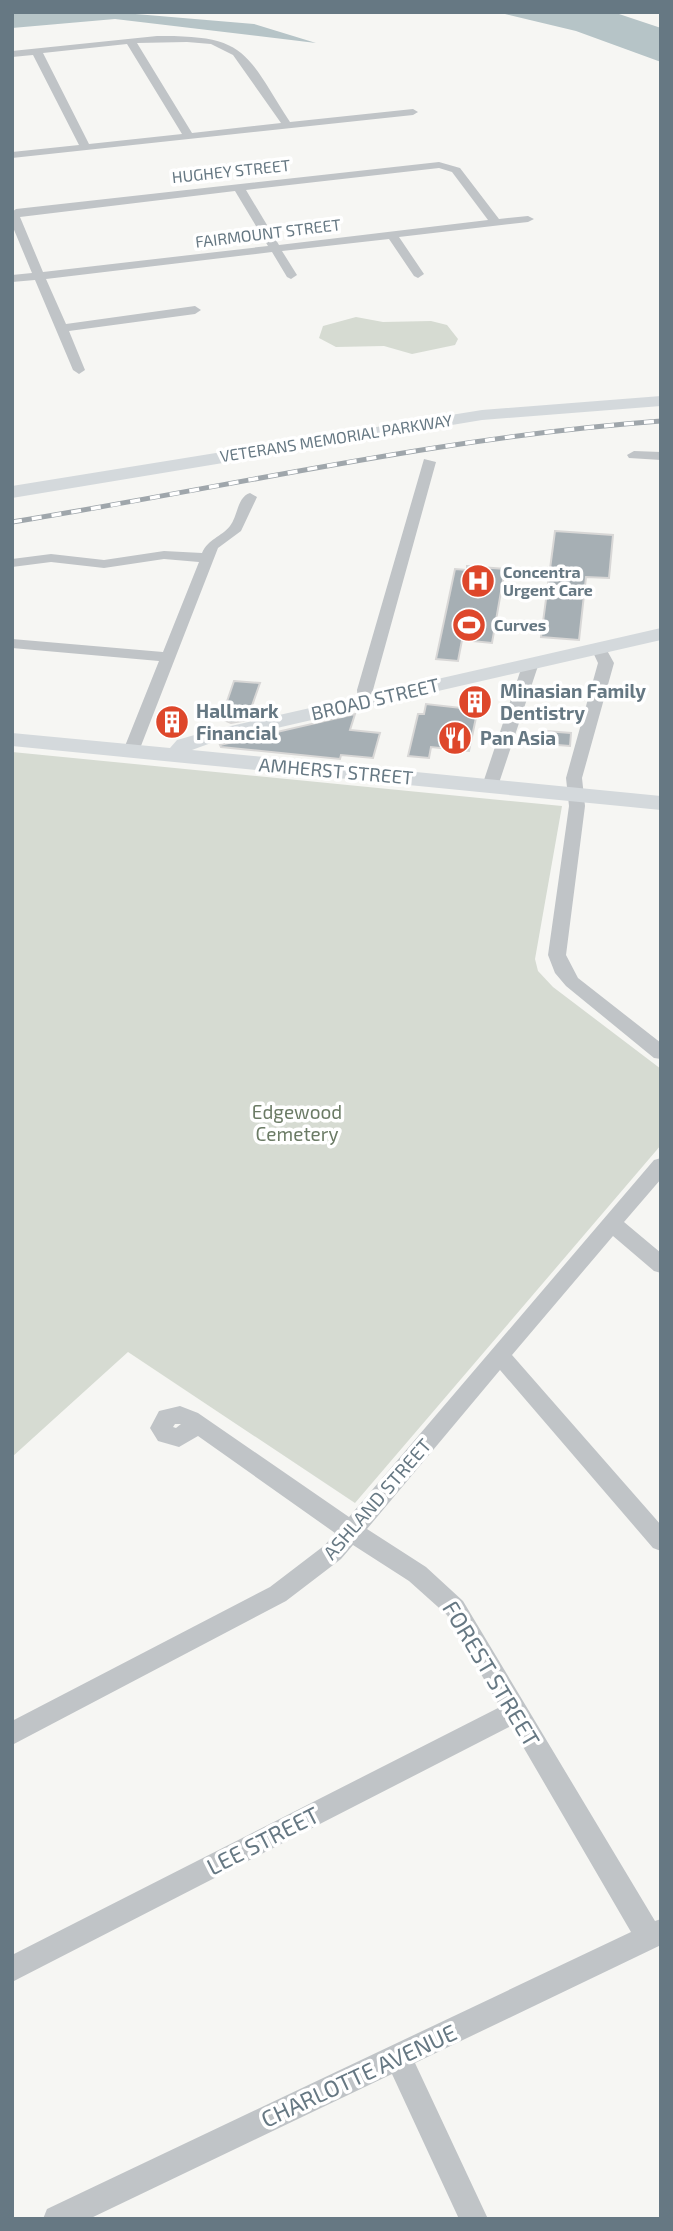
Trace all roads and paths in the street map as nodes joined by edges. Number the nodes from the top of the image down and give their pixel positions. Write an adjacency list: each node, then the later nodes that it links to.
1 (131, 42): 2 (street); 5 (street); 6 (street)
2 (37, 52): 3 (street); 7 (street)
3 (12, 54)
4 (413, 112): 5 (street)
5 (286, 125): 6 (street)
6 (188, 135): 7 (street)
7 (85, 146): 8 (street)
8 (12, 155)
9 (239, 186): 11 (street, HUGHEY STREET); 13 (street); 16 (street, HUGHEY STREET)
10 (528, 219): 11 (street, FAIRMOUNT STREET)
11 (495, 222): 12 (street, FAIRMOUNT STREET)
12 (391, 235): 13 (street, FAIRMOUNT STREET); 14 (street)
13 (274, 248): 15 (street); 16 (street, FAIRMOUNT STREET)
14 (418, 274)
15 (291, 275)
16 (39, 276): 17 (street, FAIRMOUNT STREET); 19 (street)
17 (12, 279)
18 (195, 310): 19 (street)
19 (62, 327): 20 (street)
20 (79, 370)
21 (661, 401): 25 (main road, VETERANS MEMORIAL PARKWAY)
22 (634, 454): 23 (street)
23 (661, 456)
24 (429, 462): 34 (street)
25 (12, 492)
26 (250, 497): 27 (street)
27 (207, 558): 28 (street); 32 (street)
28 (12, 563)
29 (661, 634): 31 (main road, BROAD STREET)
30 (12, 642): 32 (street)
31 (599, 648): 33 (main road, BROAD STREET); 39 (street)
32 (167, 657): 36 (street)
33 (531, 663): 34 (main road, BROAD STREET); 38 (street)
34 (366, 701): 37 (main road, BROAD STREET)
35 (12, 739): 36 (main road, AMHERST STREET)
36 (131, 751): 37 (main road, AMHERST STREET)
37 (176, 755): 38 (main road, AMHERST STREET)
38 (491, 786): 39 (main road, AMHERST STREET)
39 (575, 794): 40 (main road, AMHERST STREET); 41 (street)
40 (661, 803)
41 (661, 1053)
42 (661, 1165): 43 (street, ASHLAND STREET)
43 (611, 1223): 44 (street); 45 (street, ASHLAND STREET)
44 (661, 1265)
45 (499, 1355): 47 (street, ASHLAND STREET); 48 (street)
46 (198, 1424): 47 (street, FOREST STREET)
47 (350, 1530): 49 (street, FOREST STREET); 50 (street, ASHLAND STREET)
48 (661, 1541)
49 (514, 1712): 51 (street, FOREST STREET); 52 (street, LEE STREET)
50 (12, 1734)
51 (655, 1934): 53 (street, CHARLOTTE AVENUE)
52 (12, 1969)
53 (398, 2057): 54 (street, CHARLOTTE AVENUE); 55 (street)
54 (57, 2219)
55 (474, 2219)

